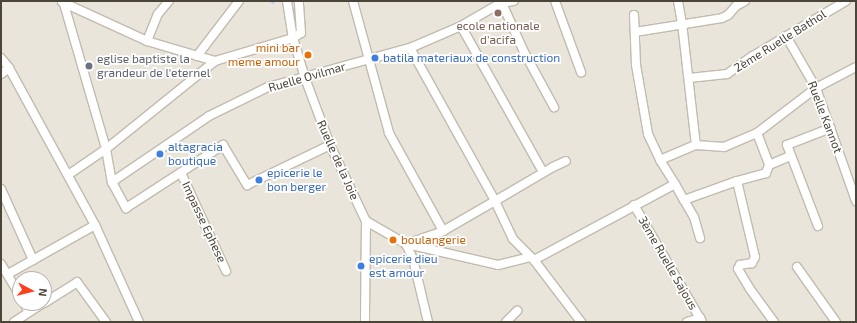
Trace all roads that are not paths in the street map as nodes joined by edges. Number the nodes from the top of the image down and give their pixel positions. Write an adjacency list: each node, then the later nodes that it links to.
1 (169, 1): 20 (street)
2 (239, 1): 22 (street)
3 (287, 1): 19 (street, Ruelle de la Joie)
4 (299, 1): 19 (street)
5 (354, 1): 24 (street)
6 (514, 1): 12 (street, Ruelle Ovilmar)
7 (555, 1): 28 (street)
8 (678, 1): 15 (street)
9 (745, 1): 13 (street)
10 (846, 1): 18 (street, 2ème Ruelle Bathol)
11 (63, 2): 20 (street); 38 (street)
12 (501, 2): 16 (street, Ruelle Ovilmar); 33 (street)
13 (732, 4): 15 (street)
14 (634, 15): 17 (street)
15 (682, 23): 17 (street); 31 (street)
16 (461, 26): 21 (street, Ruelle Ovilmar); 43 (street)
17 (635, 32): 40 (street)
18 (786, 36): 31 (street, 2ème Ruelle Bathol); 32 (street, Ruelle Kannot)
19 (293, 38): 25 (street); 30 (street, Ruelle de la Joie)
20 (147, 41): 22 (street)
21 (410, 48): 24 (street, Ruelle Ovilmar); 51 (street)
22 (197, 56): 25 (street)
23 (1, 58): 27 (street)
24 (369, 59): 30 (street, Ruelle Ovilmar); 57 (street)
25 (215, 61): 38 (street)
26 (856, 67): 32 (street)
27 (9, 68): 29 (street); 45 (street)
28 (581, 72)
29 (1, 74)
30 (305, 78): 37 (street, Ruelle de la Joie); 47 (street, Ruelle Ovilmar)
31 (689, 78): 36 (street)
32 (816, 88): 34 (street, Ruelle Kannot); 35 (street)
33 (554, 107)
34 (830, 128): 39 (street); 52 (street, Ruelle Kannot)
35 (757, 133): 36 (street); 42 (street)
36 (696, 144): 40 (street)
37 (330, 145): 44 (street); 54 (street, Ruelle de la Joie)
38 (106, 149): 45 (street); 47 (street)
39 (790, 156): 42 (street); 56 (street)
40 (660, 160): 48 (street)
41 (566, 161): 43 (street)
42 (769, 165): 46 (street)
43 (543, 172): 51 (street)
44 (181, 174): 47 (street); 64 (street, Impasse Ephese)
45 (68, 176): 55 (street)
46 (737, 181): 50 (street); 79 (street)
47 (112, 182)
48 (675, 184): 50 (street); 53 (street)
49 (1, 189): 61 (street)
50 (684, 200): 58 (street)
51 (495, 201): 57 (street); 60 (street)
52 (856, 201)
53 (634, 205): 60 (street); 70 (street, 3ème Ruelle Sajous)
54 (366, 221): 59 (street); 74 (street, Ruelle de la Joie)
55 (95, 225): 61 (street); 73 (street)
56 (818, 226)
57 (443, 231): 59 (street)
58 (700, 238)
59 (406, 244): 60 (street); 75 (street)
60 (532, 259): 77 (street)
61 (32, 260): 65 (street)
62 (1, 264): 65 (street)
63 (797, 267): 80 (street)
64 (226, 271)
65 (8, 274): 66 (street)
66 (12, 281)
67 (52, 298): 72 (street)
68 (517, 311): 76 (street)
69 (29, 312): 71 (street)
70 (701, 320): 78 (street)
71 (14, 322)
72 (106, 322)
73 (139, 322)
74 (365, 322)
75 (428, 322)
76 (506, 322)
77 (581, 322)
78 (687, 322)
79 (774, 322)
80 (836, 322)

